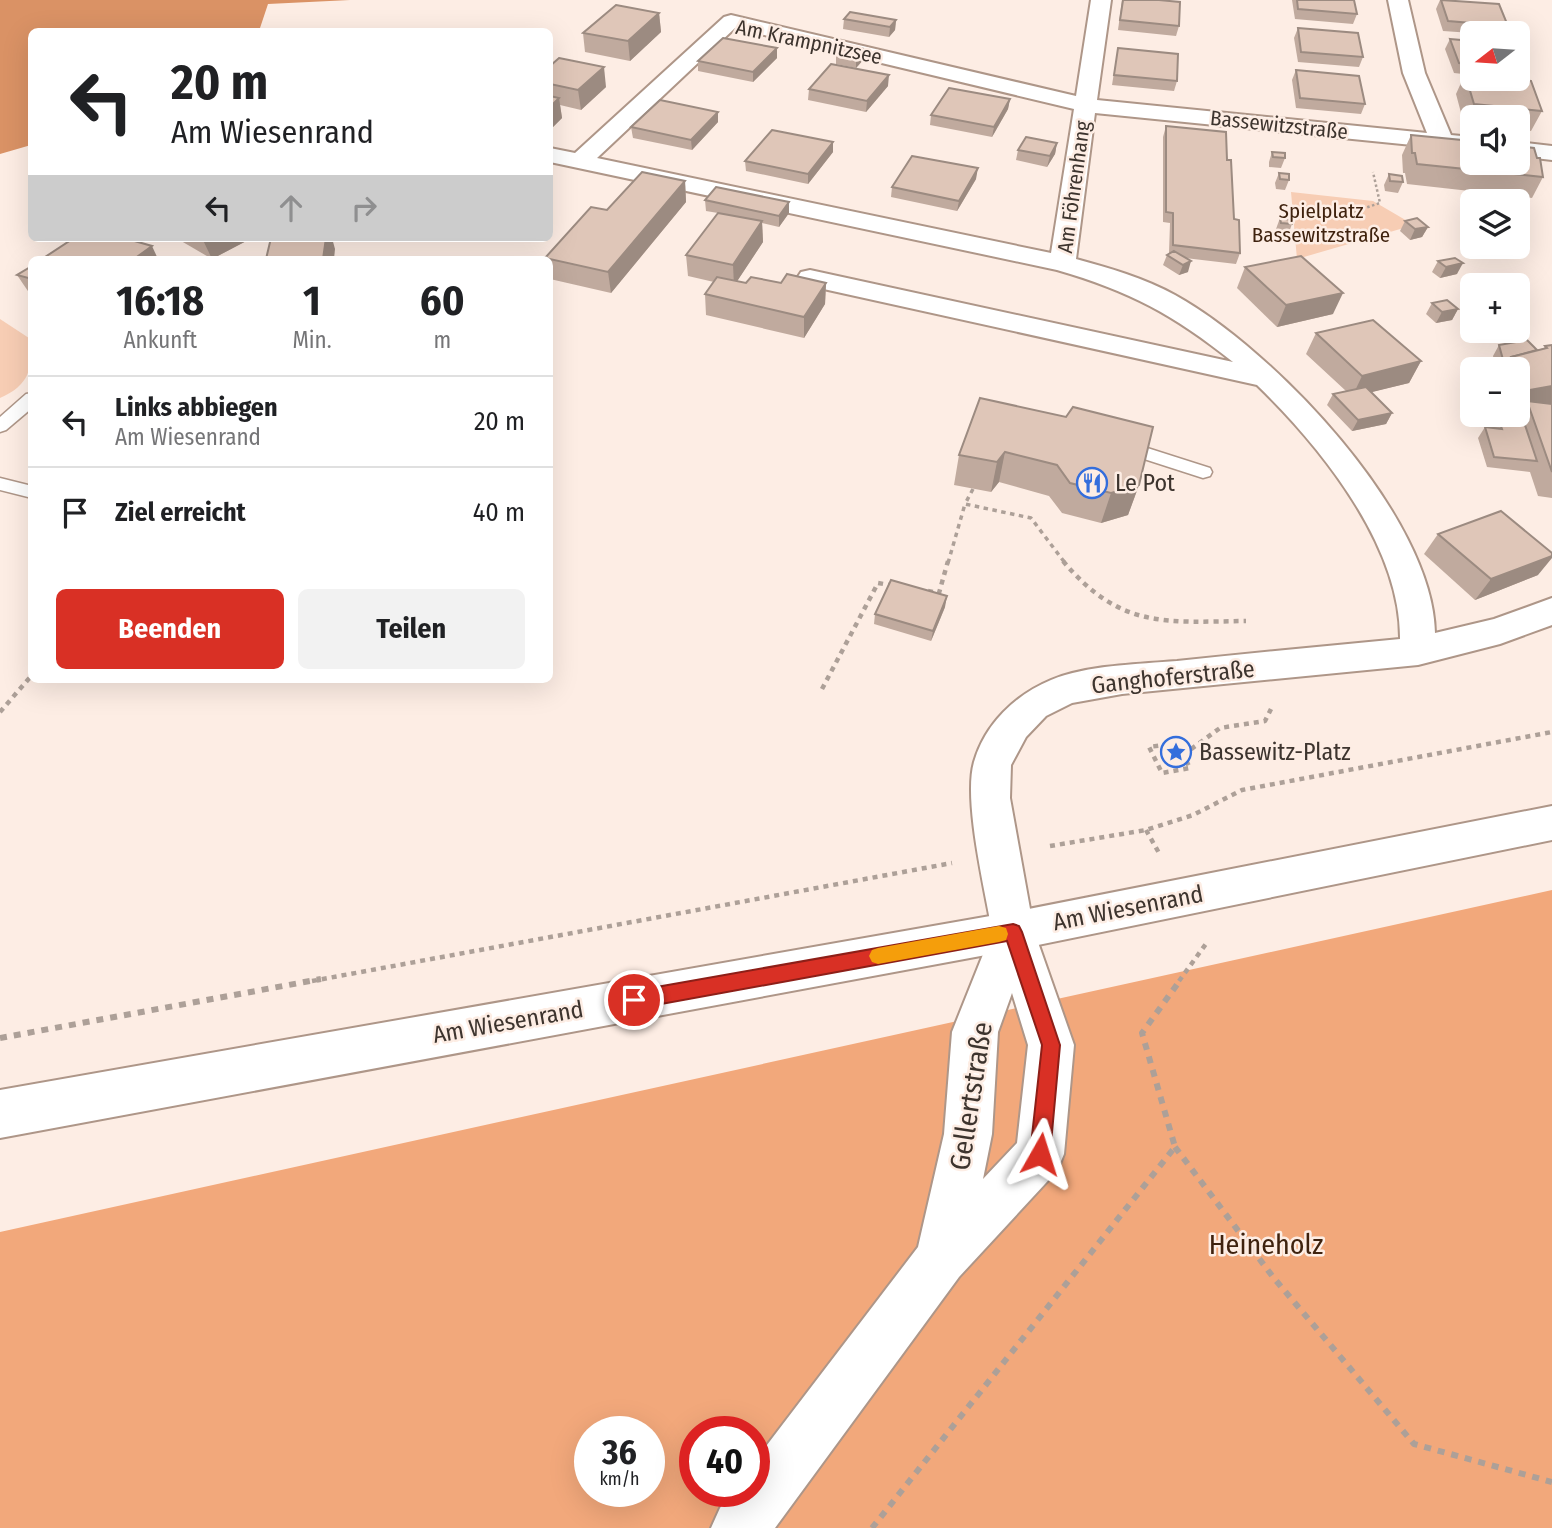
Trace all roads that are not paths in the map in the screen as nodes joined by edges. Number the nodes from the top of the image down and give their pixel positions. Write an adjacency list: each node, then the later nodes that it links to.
1 (1101, 0): 3 (street, Am Föhrenhang)
2 (1398, 0): 4 (street)
3 (1086, 105): 4 (street, Bassewitzstraße); 9 (street, Am Krampnitzsee); 10 (street, Am Föhrenhang)
4 (1442, 141): 5 (street, Bassewitzstraße)
5 (1460, 143)
6 (1530, 150): 7 (street)
7 (1552, 153)
8 (553, 156): 9 (street)
9 (580, 161): 10 (street)
10 (1062, 262): 12 (street, Am Föhrenhang)
11 (810, 278): 12 (street)
12 (1268, 379): 20 (street, Am Föhrenhang)
13 (28, 402): 14 (lane)
14 (0, 426)
15 (1101, 440): 16 (lane)
16 (1203, 471)
17 (0, 484): 18 (lane)
18 (28, 491)
19 (1552, 611): 20 (street, Ganghoferstraße)
20 (1418, 651): 22 (street, Ganghoferstraße)
21 (1552, 823): 22 (street, Am Wiesenrand)
22 (1013, 932): 23 (street, Am Wiesenrand); 24 (street, Gellertstraße); 24 (street, Gellertstraße)
23 (0, 1114)
24 (941, 1259): 25 (street, Gellertstraße)
25 (740, 1528)

